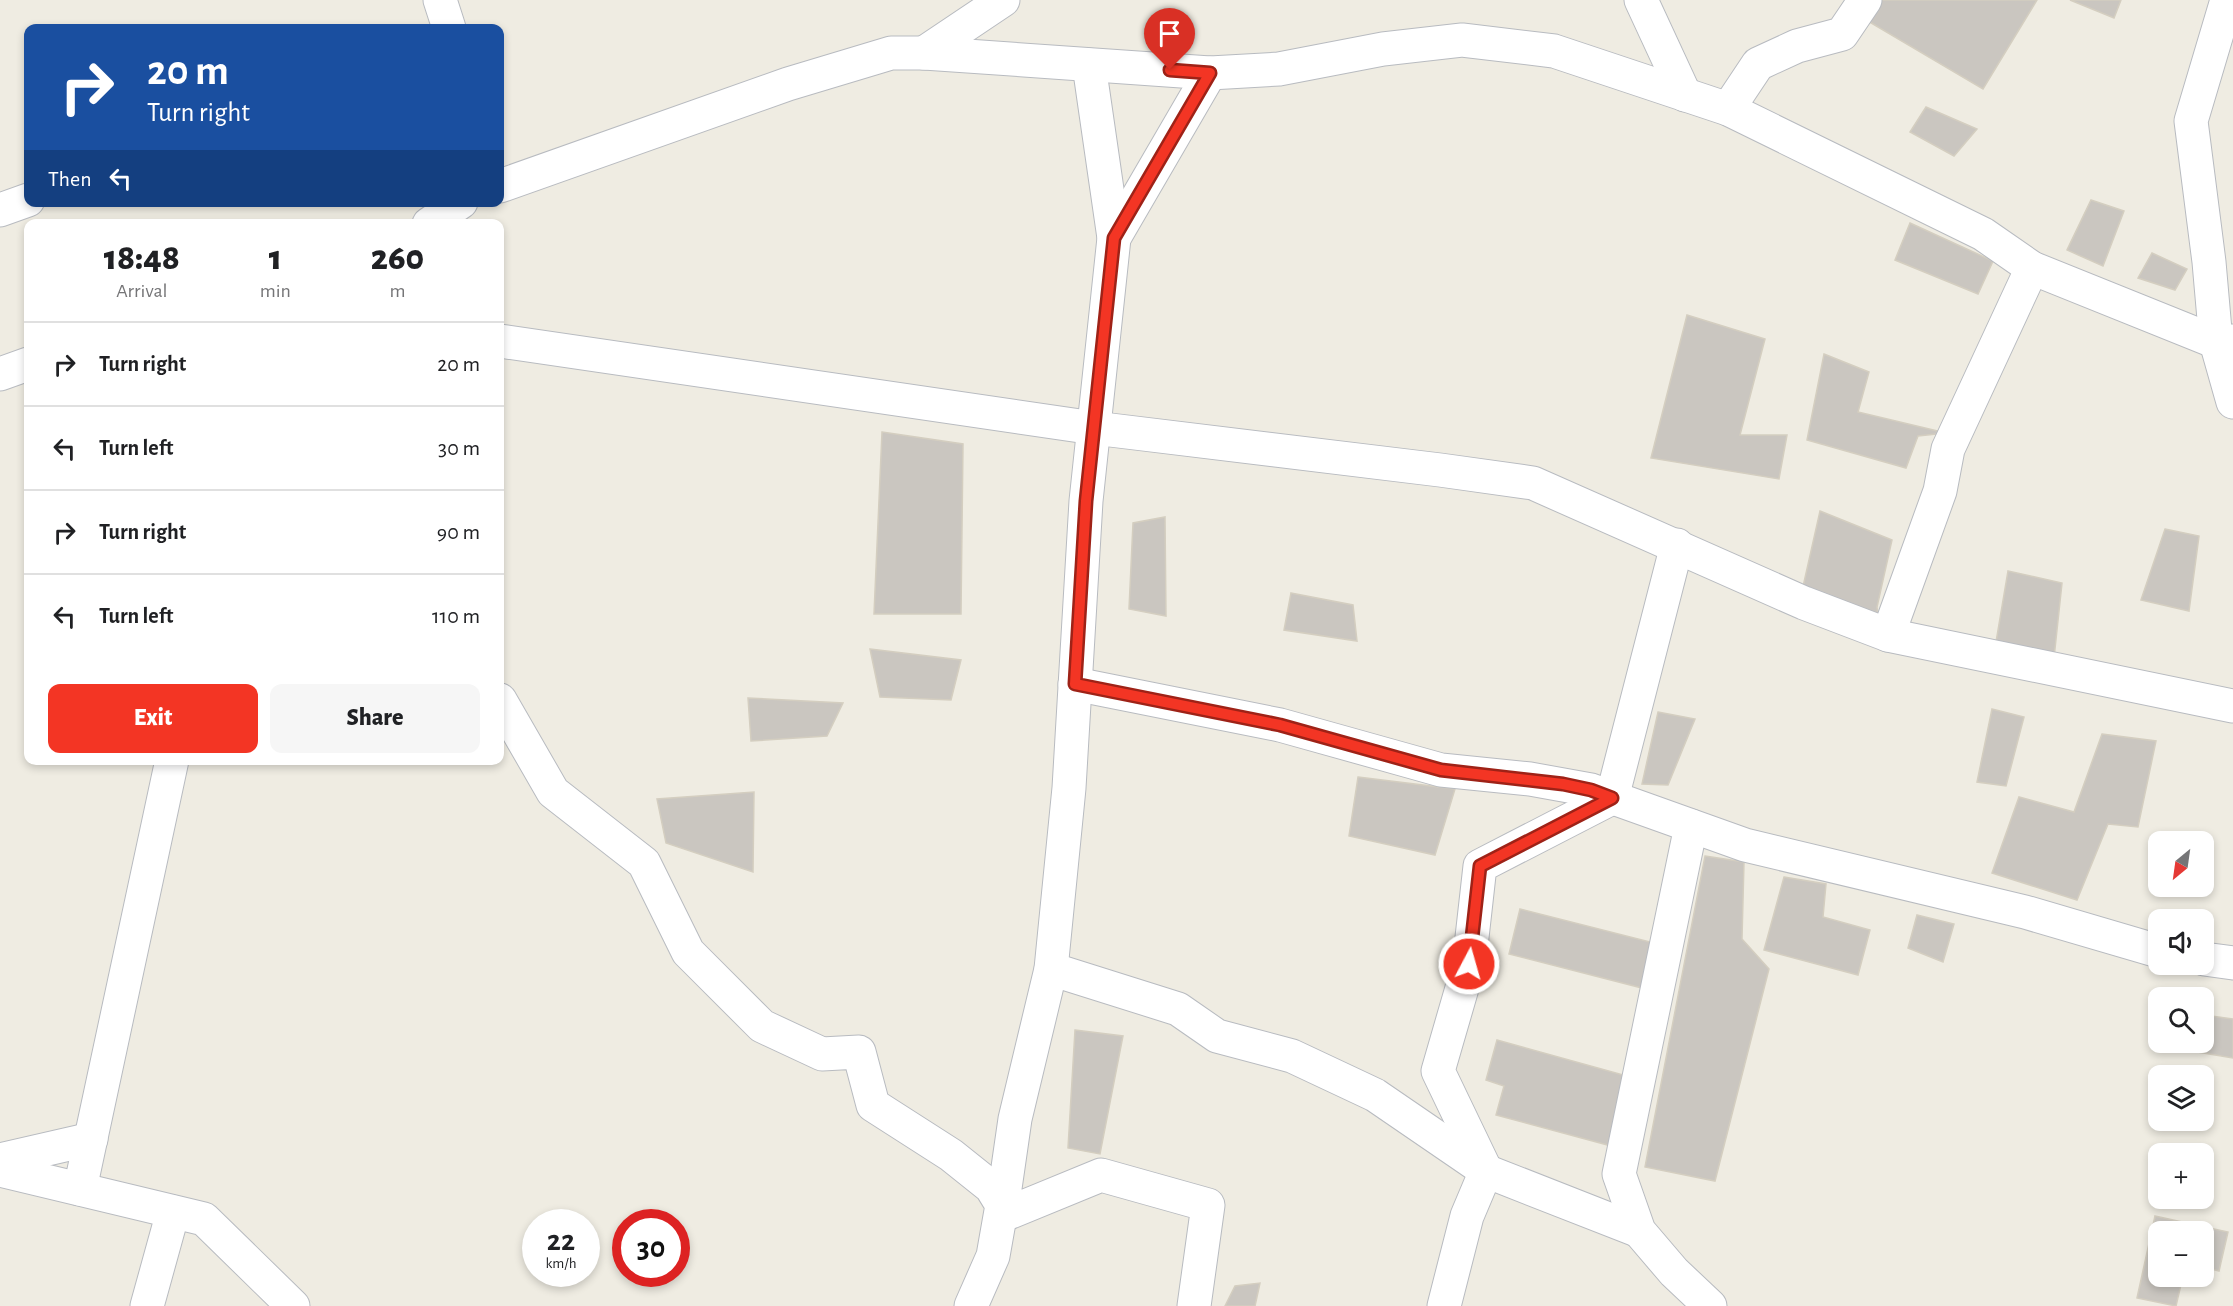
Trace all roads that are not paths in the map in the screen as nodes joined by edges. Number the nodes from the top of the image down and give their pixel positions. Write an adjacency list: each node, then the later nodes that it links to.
1 (440, 0): 6 (street)
2 (1003, 0): 7 (street)
3 (1641, 0): 10 (street)
4 (1865, 0): 11 (street)
5 (2227, 0): 20 (street)
6 (447, 24)
7 (924, 53): 8 (street); 12 (street)
8 (1089, 65): 9 (street); 17 (street)
9 (1210, 73): 10 (street); 17 (street)
10 (1685, 95): 11 (street)
11 (1728, 109): 18 (street)
12 (504, 185)
13 (24, 201): 15 (street)
14 (454, 207): 16 (street)
15 (0, 210)
16 (436, 219)
17 (1114, 238): 24 (street)
18 (2032, 268): 20 (street); 26 (street)
19 (504, 342): 24 (street)
20 (2224, 342): 23 (street)
21 (24, 366): 22 (street)
22 (0, 375)
23 (2233, 402)
24 (1094, 428): 25 (street); 27 (street)
25 (1677, 545): 26 (street); 31 (street)
26 (1888, 635): 29 (street)
27 (1075, 684): 31 (street); 36 (street)
28 (504, 706): 43 (street)
29 (2233, 706)
30 (171, 765): 37 (street)
31 (1612, 798): 32 (street); 40 (street)
32 (1691, 826): 33 (street); 44 (street)
33 (2148, 948)
34 (2214, 960): 35 (street)
35 (2233, 963)
36 (1051, 969): 40 (street); 43 (street)
37 (91, 1139): 38 (street); 41 (street)
38 (0, 1160)
39 (0, 1170): 41 (street)
40 (1485, 1171): 44 (street); 50 (street)
41 (80, 1189): 42 (street)
42 (173, 1212): 46 (street); 47 (street)
43 (1001, 1216): 48 (street); 49 (street)
44 (1639, 1232): 45 (street)
45 (1674, 1272): 51 (street); 52 (street)
46 (147, 1306)
47 (293, 1306)
48 (971, 1306)
49 (1194, 1306)
50 (1444, 1306)
51 (1687, 1306)
52 (1710, 1306)

